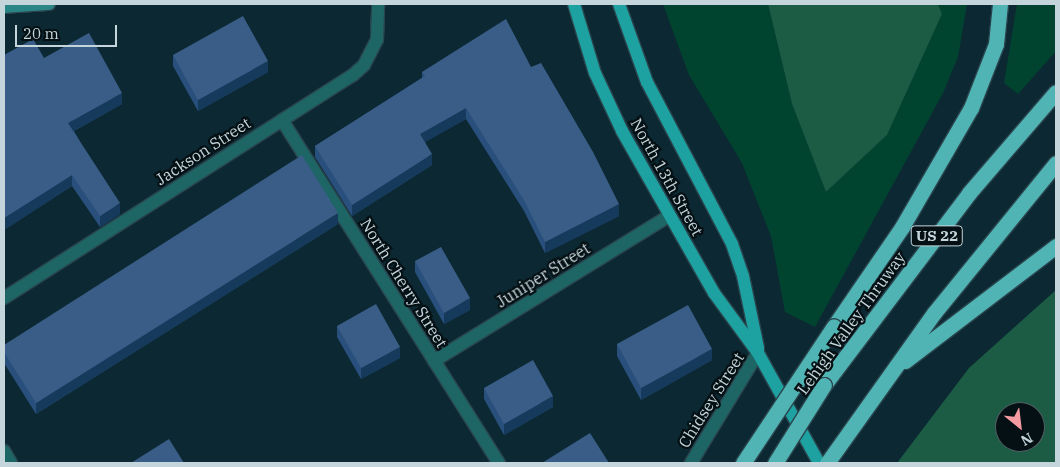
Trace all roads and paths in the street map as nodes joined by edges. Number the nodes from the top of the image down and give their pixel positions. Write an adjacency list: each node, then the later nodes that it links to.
1 (49, 4): 6 (main road)
2 (378, 4): 8 (street, Jackson Street)
3 (619, 4): 13 (main road, North 13th Street)
4 (1000, 4): 20 (highway, bridge)
5 (572, 5): 10 (main road, North 13th Street)
6 (4, 7)
7 (1056, 92): 21 (highway, Lehigh Valley Thruway / US 22, bridge)
8 (282, 120): 12 (street, Jackson Street); 14 (street, North Cherry Street)
9 (1056, 163): 15 (highway, US 22)
10 (669, 216): 13 (main road, North 13th Street); 14 (street, Juniper Street)
11 (1056, 246): 15 (highway)
12 (4, 298)
13 (758, 353): 19 (street, Chidsey Street); 22 (main road, North 13th Street)
14 (434, 361): 18 (street, North Cherry Street)
15 (892, 371): 23 (highway, US 22)
16 (4, 451): 17 (street)
17 (11, 463)
18 (499, 463)
19 (691, 463)
20 (743, 463)
21 (775, 463)
22 (819, 463)
23 (828, 463)

